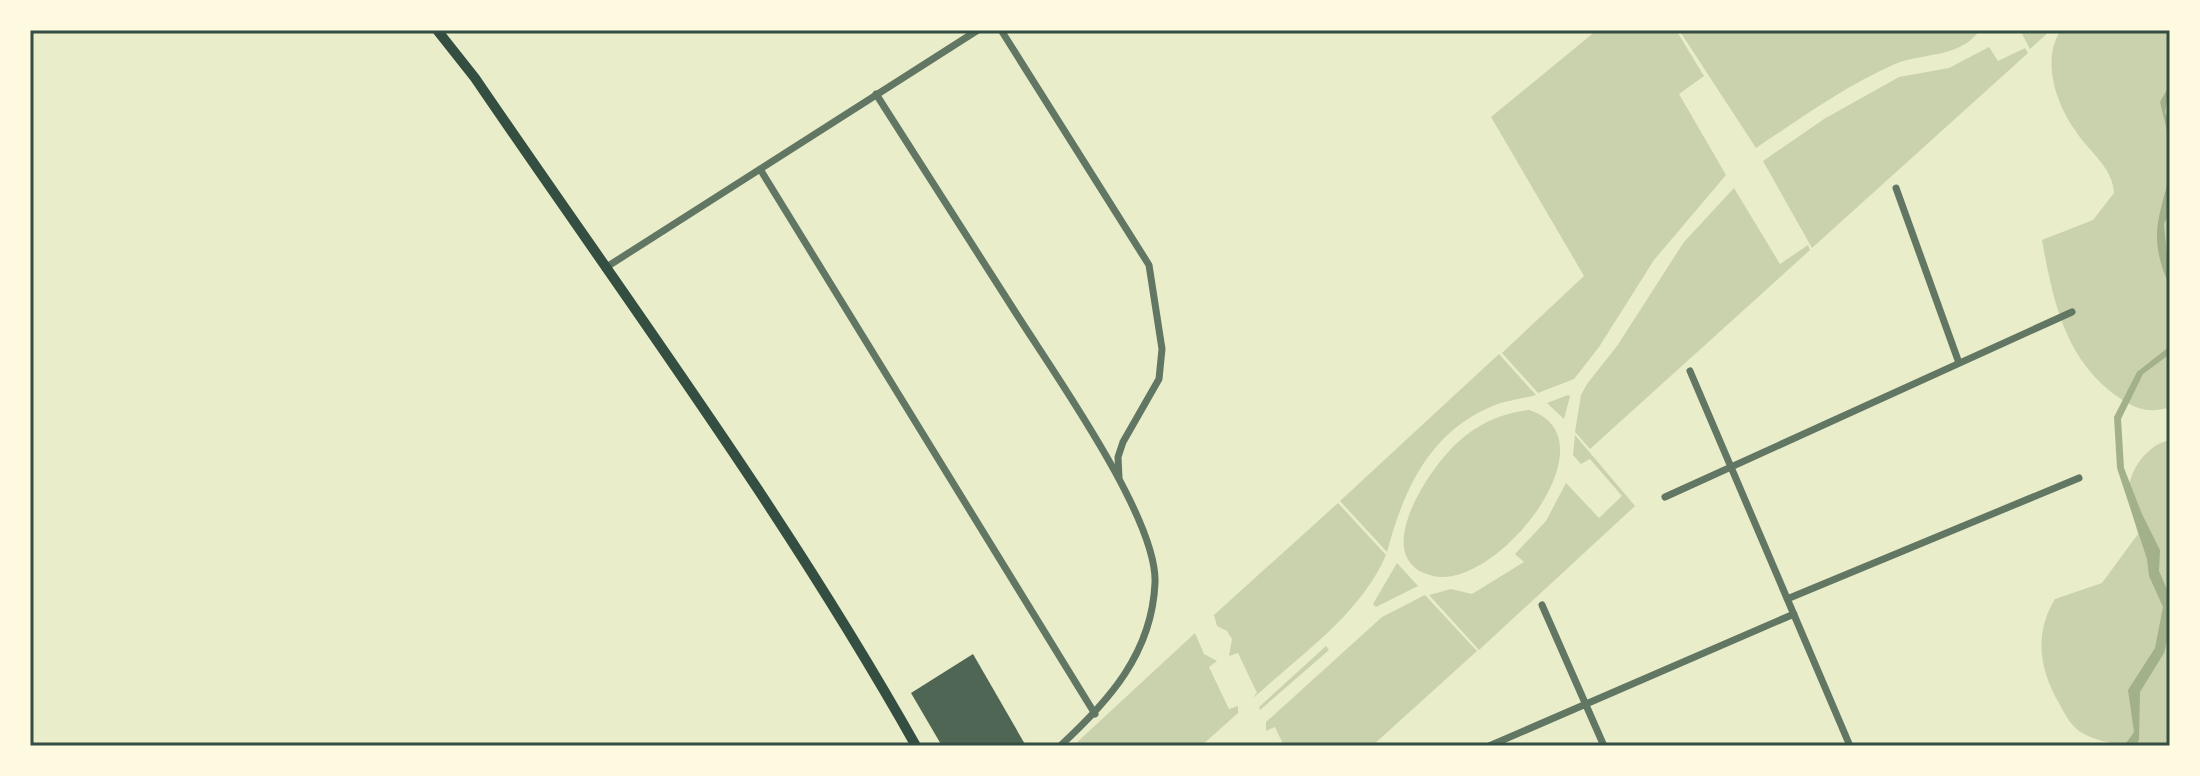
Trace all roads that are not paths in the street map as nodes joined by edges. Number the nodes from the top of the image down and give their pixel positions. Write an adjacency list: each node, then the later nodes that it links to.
1 (437, 30): 7 (main road)
2 (978, 30): 4 (street)
3 (1001, 30): 13 (street)
4 (876, 94): 5 (street); 13 (street)
5 (760, 169): 7 (street); 19 (street)
6 (1896, 188): 9 (street)
7 (605, 268): 20 (main road)
8 (2072, 312): 9 (street)
9 (1959, 363): 11 (street)
10 (1690, 371): 11 (street)
11 (1731, 467): 14 (street); 15 (street)
12 (2079, 478): 15 (street)
13 (1120, 481): 19 (street)
14 (1665, 497)
15 (1787, 599): 17 (street)
16 (1542, 605): 18 (street)
17 (1794, 614): 18 (street); 24 (street)
18 (1585, 702): 22 (street); 23 (street)
19 (1095, 714): 21 (street)
20 (916, 746)
21 (1060, 746)
22 (1489, 746)
23 (1604, 746)
24 (1850, 746)

